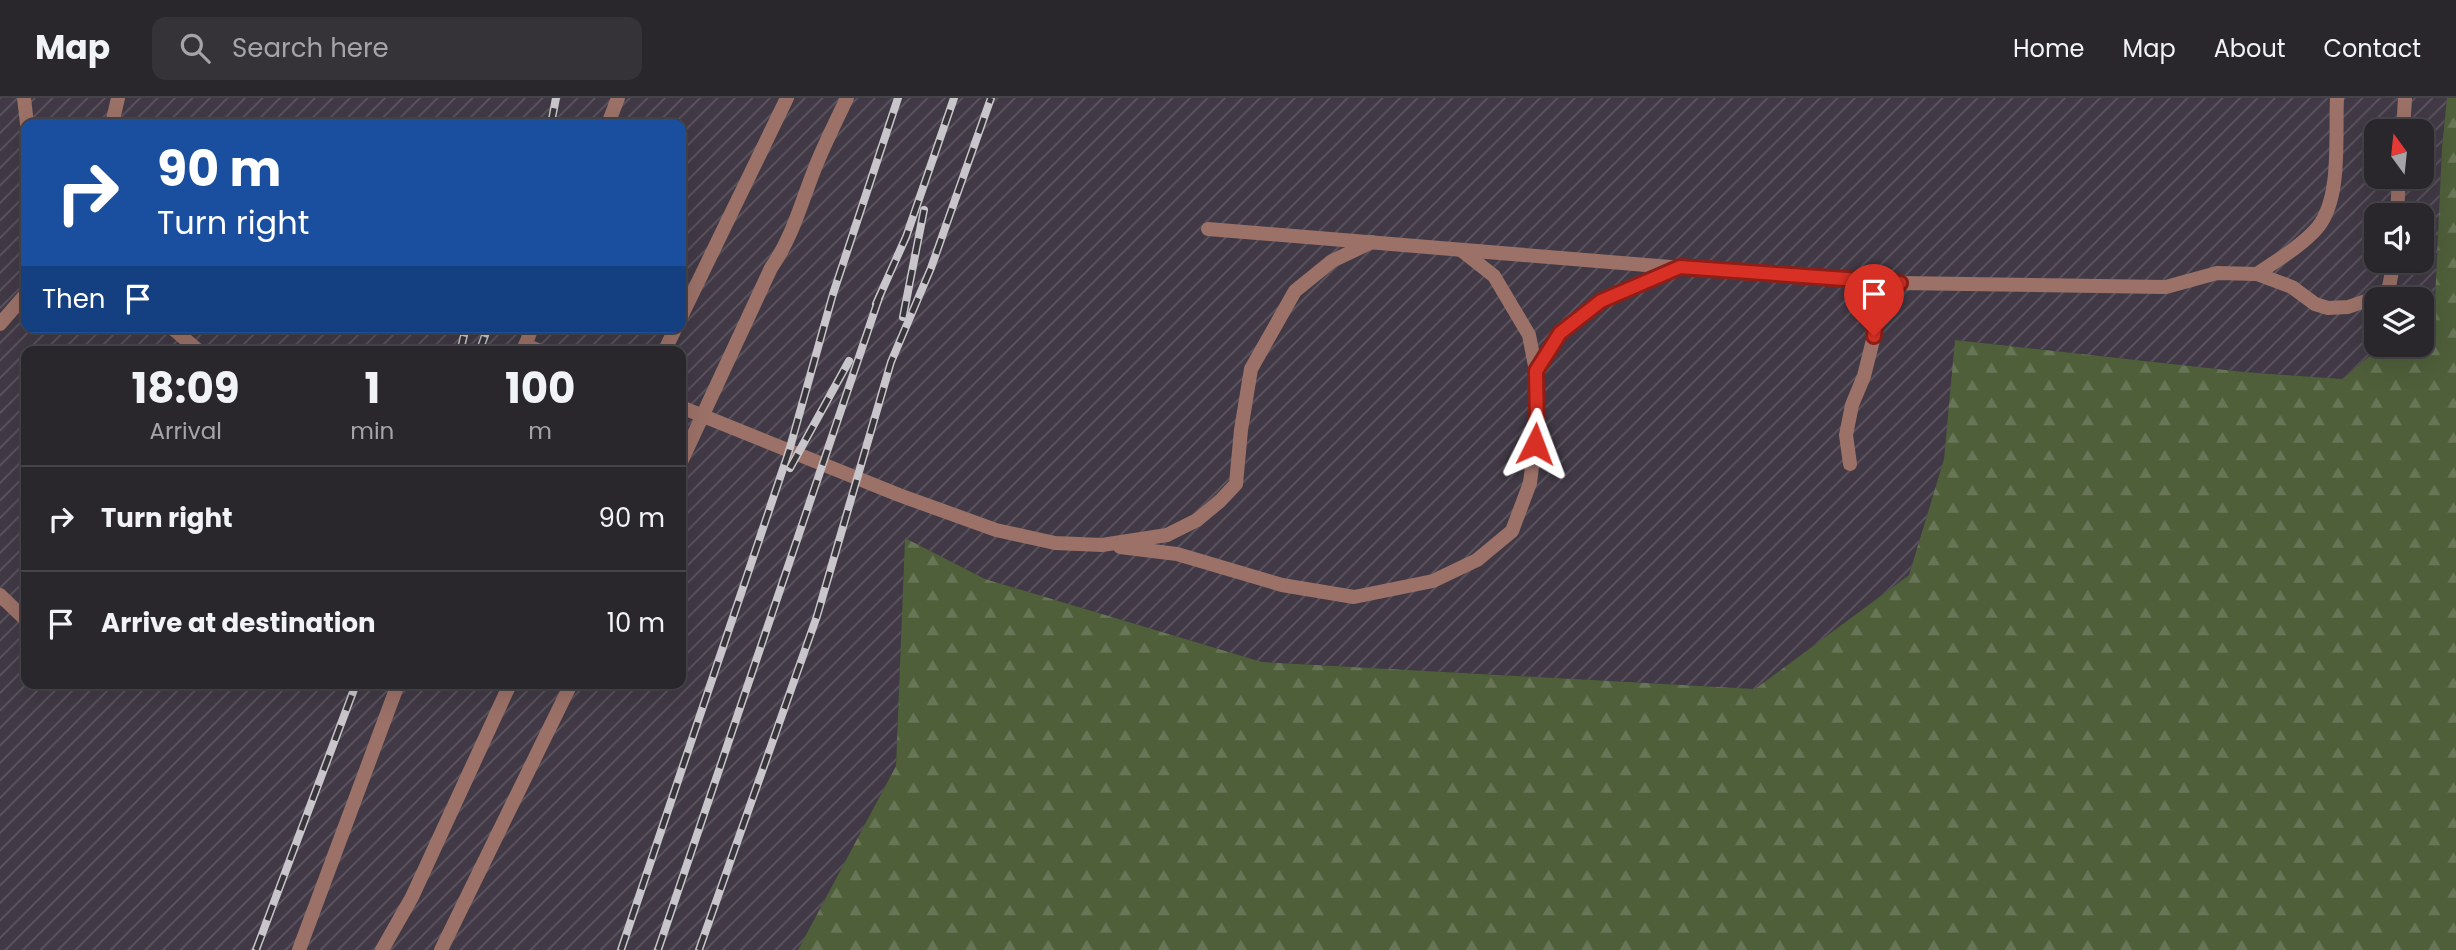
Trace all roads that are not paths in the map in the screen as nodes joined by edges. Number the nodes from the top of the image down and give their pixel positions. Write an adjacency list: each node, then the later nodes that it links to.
1 (24, 98): 8 (lane)
2 (118, 98): 9 (lane)
3 (618, 98): 10 (lane)
4 (787, 98): 19 (lane)
5 (847, 98): 26 (lane)
6 (2337, 98): 17 (lane)
7 (2405, 98): 11 (lane)
8 (26, 119)
9 (113, 119)
10 (610, 119)
11 (2404, 119)
12 (1208, 229): 13 (lane)
13 (1372, 242): 14 (lane); 29 (lane)
14 (1461, 250): 15 (lane); 24 (lane)
15 (1680, 267): 18 (lane); 24 (lane)
16 (2392, 273): 17 (lane)
17 (2257, 274): 18 (lane)
18 (1900, 283): 28 (lane)
19 (686, 307)
20 (19, 309): 21 (lane)
21 (0, 324)
22 (178, 333): 23 (lane)
23 (193, 346)
24 (1536, 371): 29 (lane)
25 (686, 409): 26 (lane)
26 (703, 416): 27 (lane); 29 (lane)
27 (686, 452)
28 (1850, 464)
29 (1102, 545)
30 (0, 596): 31 (lane)
31 (21, 615)
32 (396, 689): 35 (lane)
33 (508, 689): 36 (lane)
34 (569, 689): 37 (lane)
35 (299, 950)
36 (382, 950)
37 (441, 950)

